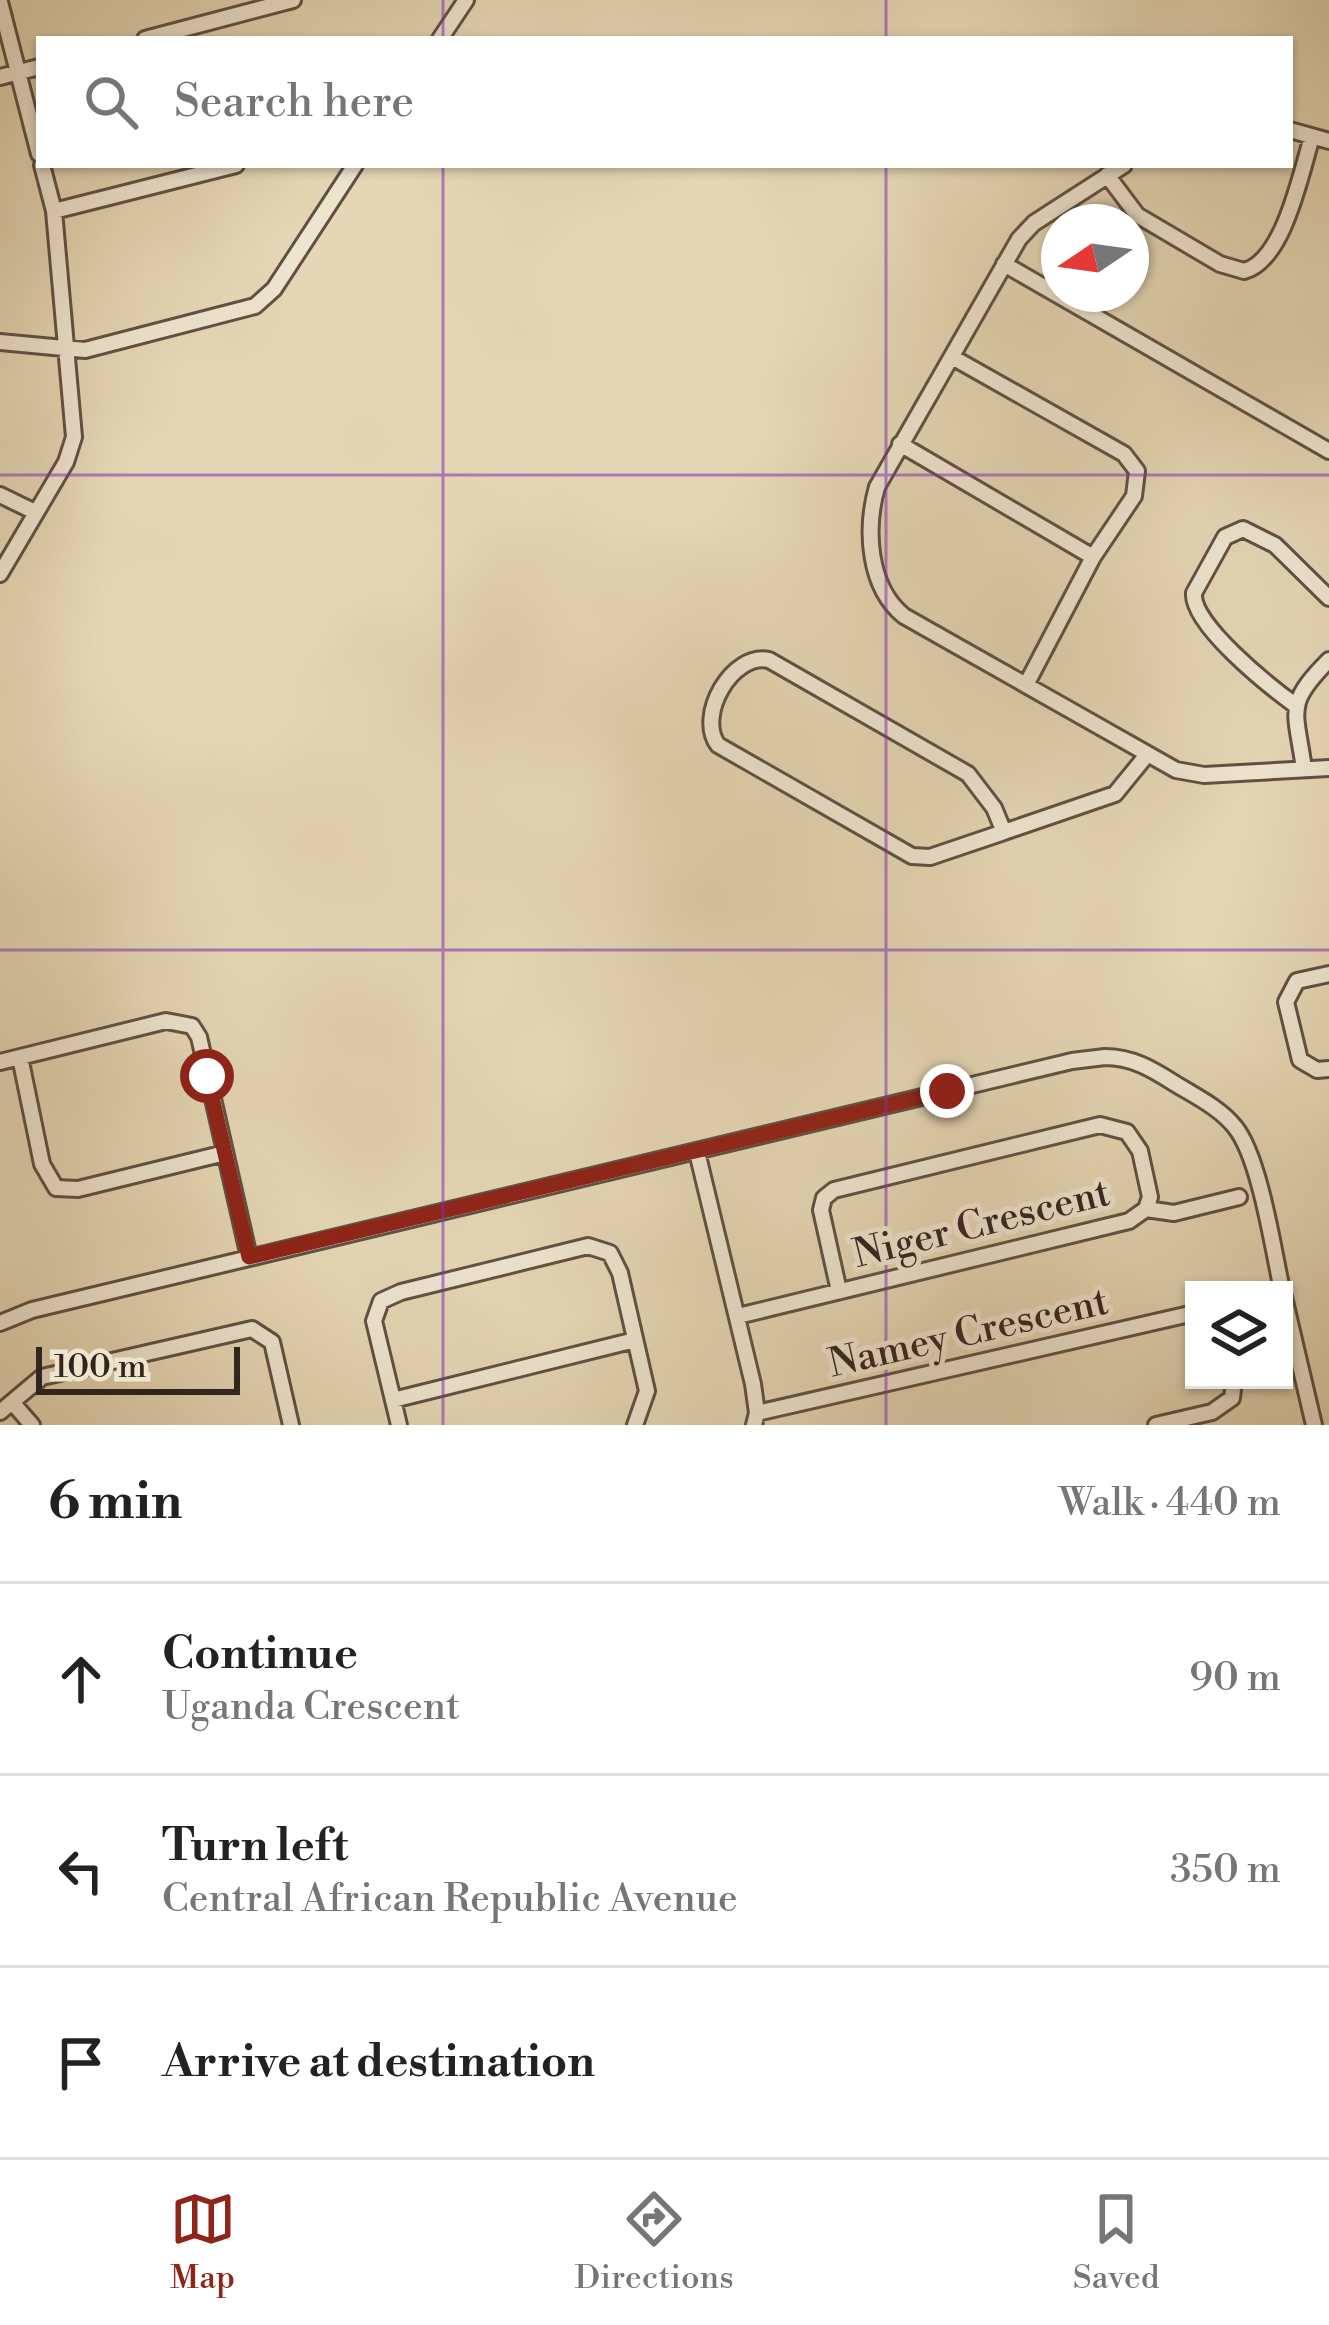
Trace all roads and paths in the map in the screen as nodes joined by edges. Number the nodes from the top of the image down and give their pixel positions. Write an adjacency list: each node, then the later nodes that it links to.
1 (293, 0): 4 (street)
2 (466, 0): 5 (street)
3 (0, 2): 7 (street)
4 (156, 36)
5 (442, 36)
6 (36, 68): 7 (street)
7 (18, 72): 8 (street); 12 (street)
8 (0, 77)
9 (1293, 131): 10 (street)
10 (1312, 136): 11 (street); 17 (street)
11 (1329, 141)
12 (36, 142)
13 (43, 168): 18 (street)
14 (224, 168): 18 (street)
15 (353, 168): 21 (street)
16 (1119, 168): 17 (street)
17 (1107, 176): 19 (street)
18 (54, 212): 21 (street)
19 (1004, 264): 22 (street); 24 (street)
20 (0, 342): 21 (street)
21 (68, 348): 26 (street)
22 (952, 357): 23 (street); 27 (street)
23 (900, 443): 27 (street); 31 (street)
24 (1329, 451)
25 (0, 495): 26 (street)
26 (35, 512): 28 (street)
27 (1093, 556): 31 (street)
28 (0, 574)
29 (1329, 598): 32 (street)
30 (1329, 660): 32 (street)
31 (1027, 683): 33 (street)
32 (1295, 705): 35 (street)
33 (1146, 756): 35 (street); 36 (street)
34 (1329, 768): 35 (street)
35 (1304, 769)
36 (1004, 832): 36 (street)
37 (1329, 974): 40 (street)
38 (20, 1058): 39 (street); 42 (street); 42 (street)
39 (0, 1062)
40 (1329, 1069)
41 (697, 1152): 45 (street); 46 (street); 49 (street)
42 (225, 1153): 45 (street)
43 (1239, 1197): 44 (street)
44 (1146, 1209): 47 (street, Niger Crescent); 47 (street, Niger Crescent)
45 (249, 1257): 50 (street)
46 (1280, 1281)
47 (839, 1291): 49 (street, Niger Crescent)
48 (1185, 1315): 56 (street, Namey Crescent)
49 (738, 1316): 56 (street)
50 (0, 1323)
51 (1293, 1336): 62 (street)
52 (634, 1340): 54 (street); 54 (street); 60 (street)
53 (1233, 1389): 61 (street)
54 (393, 1400): 59 (street)
55 (6, 1407): 57 (street); 58 (street)
56 (756, 1419)
57 (287, 1424)
58 (32, 1425)
59 (399, 1425)
60 (635, 1425)
61 (1156, 1425)
62 (1314, 1425)

